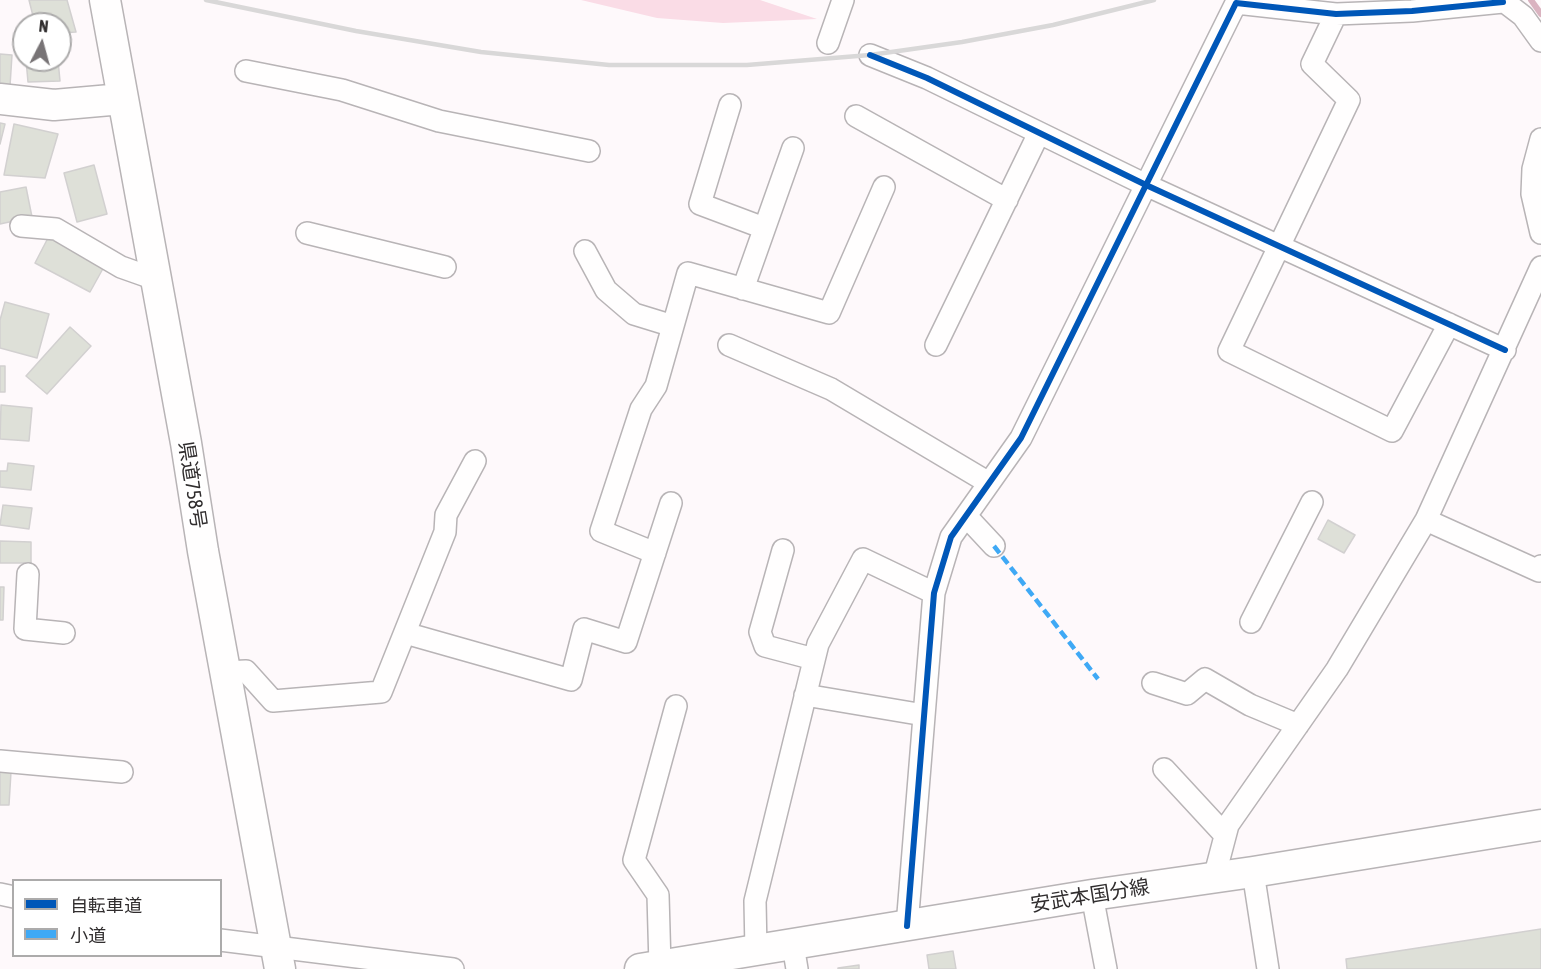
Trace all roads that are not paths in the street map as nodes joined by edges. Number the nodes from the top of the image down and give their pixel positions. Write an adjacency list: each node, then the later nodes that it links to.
1 (105, 0): 10 (main road, 県道758号)
2 (843, 0): 6 (street)
3 (1503, 1): 4 (street); 5 (street)
4 (1336, 14): 17 (street); 24 (street)
5 (1541, 41)
6 (828, 43)
7 (870, 55): 13 (street)
8 (246, 71): 16 (street)
9 (0, 99): 10 (main road)
10 (122, 99): 28 (main road, 県道758号)
11 (730, 105): 21 (street)
12 (856, 116): 19 (street)
13 (1040, 133): 17 (street); 19 (street)
14 (1541, 138): 23 (street)
15 (793, 148): 21 (street)
16 (589, 151)
17 (1146, 186): 24 (street); 36 (street)
18 (884, 187): 29 (street)
19 (1007, 200): 33 (street)
20 (21, 226): 28 (street)
21 (764, 228): 29 (street)
22 (307, 233): 26 (street)
23 (1541, 233)
24 (1280, 247): 30 (street); 30 (street)
25 (585, 251): 31 (street)
26 (444, 267)
27 (1541, 267): 34 (street)
28 (155, 279): 51 (main road, 県道758号)
29 (743, 289): 31 (street)
30 (1449, 324): 34 (street)
31 (673, 326): 43 (street)
32 (729, 345): 36 (street)
33 (936, 345)
34 (1504, 350): 40 (street)
35 (475, 461): 49 (street)
36 (989, 483): 39 (street)
37 (1312, 502): 47 (street)
38 (671, 503): 43 (street)
39 (966, 516): 41 (street); 46 (street)
40 (1426, 520): 44 (street); 56 (street)
41 (994, 546)
42 (783, 550): 50 (street)
43 (655, 553): 49 (street)
44 (1541, 566)
45 (28, 574): 48 (street)
46 (934, 593): 50 (street); 55 (street)
47 (1251, 622)
48 (64, 633)
49 (405, 633): 51 (street)
50 (814, 659): 53 (street)
51 (225, 672): 69 (main road, 県道758号)
52 (1153, 683): 56 (street)
53 (805, 695): 55 (street); 67 (street)
54 (676, 706): 70 (street)
55 (924, 715): 65 (street)
56 (1298, 725): 61 (street)
57 (0, 761): 59 (street)
58 (1164, 769): 61 (street)
59 (122, 772)
60 (1541, 825): 62 (main road, 安武本国分線)
61 (1225, 835): 63 (street)
62 (1253, 873): 63 (main road, 安武本国分線); 73 (street)
63 (1214, 878): 64 (main road, 安武本国分線)
64 (1092, 895): 65 (main road, 安武本国分線); 72 (street)
65 (907, 926): 68 (main road, 安武本国分線)
66 (222, 941): 69 (street)
67 (756, 951): 68 (main road, 安武本国分線); 70 (main road, 安武本国分線)
68 (795, 957)
69 (278, 958): 71 (street)
70 (650, 967)
71 (453, 969)
72 (1106, 969)
73 (1268, 969)

